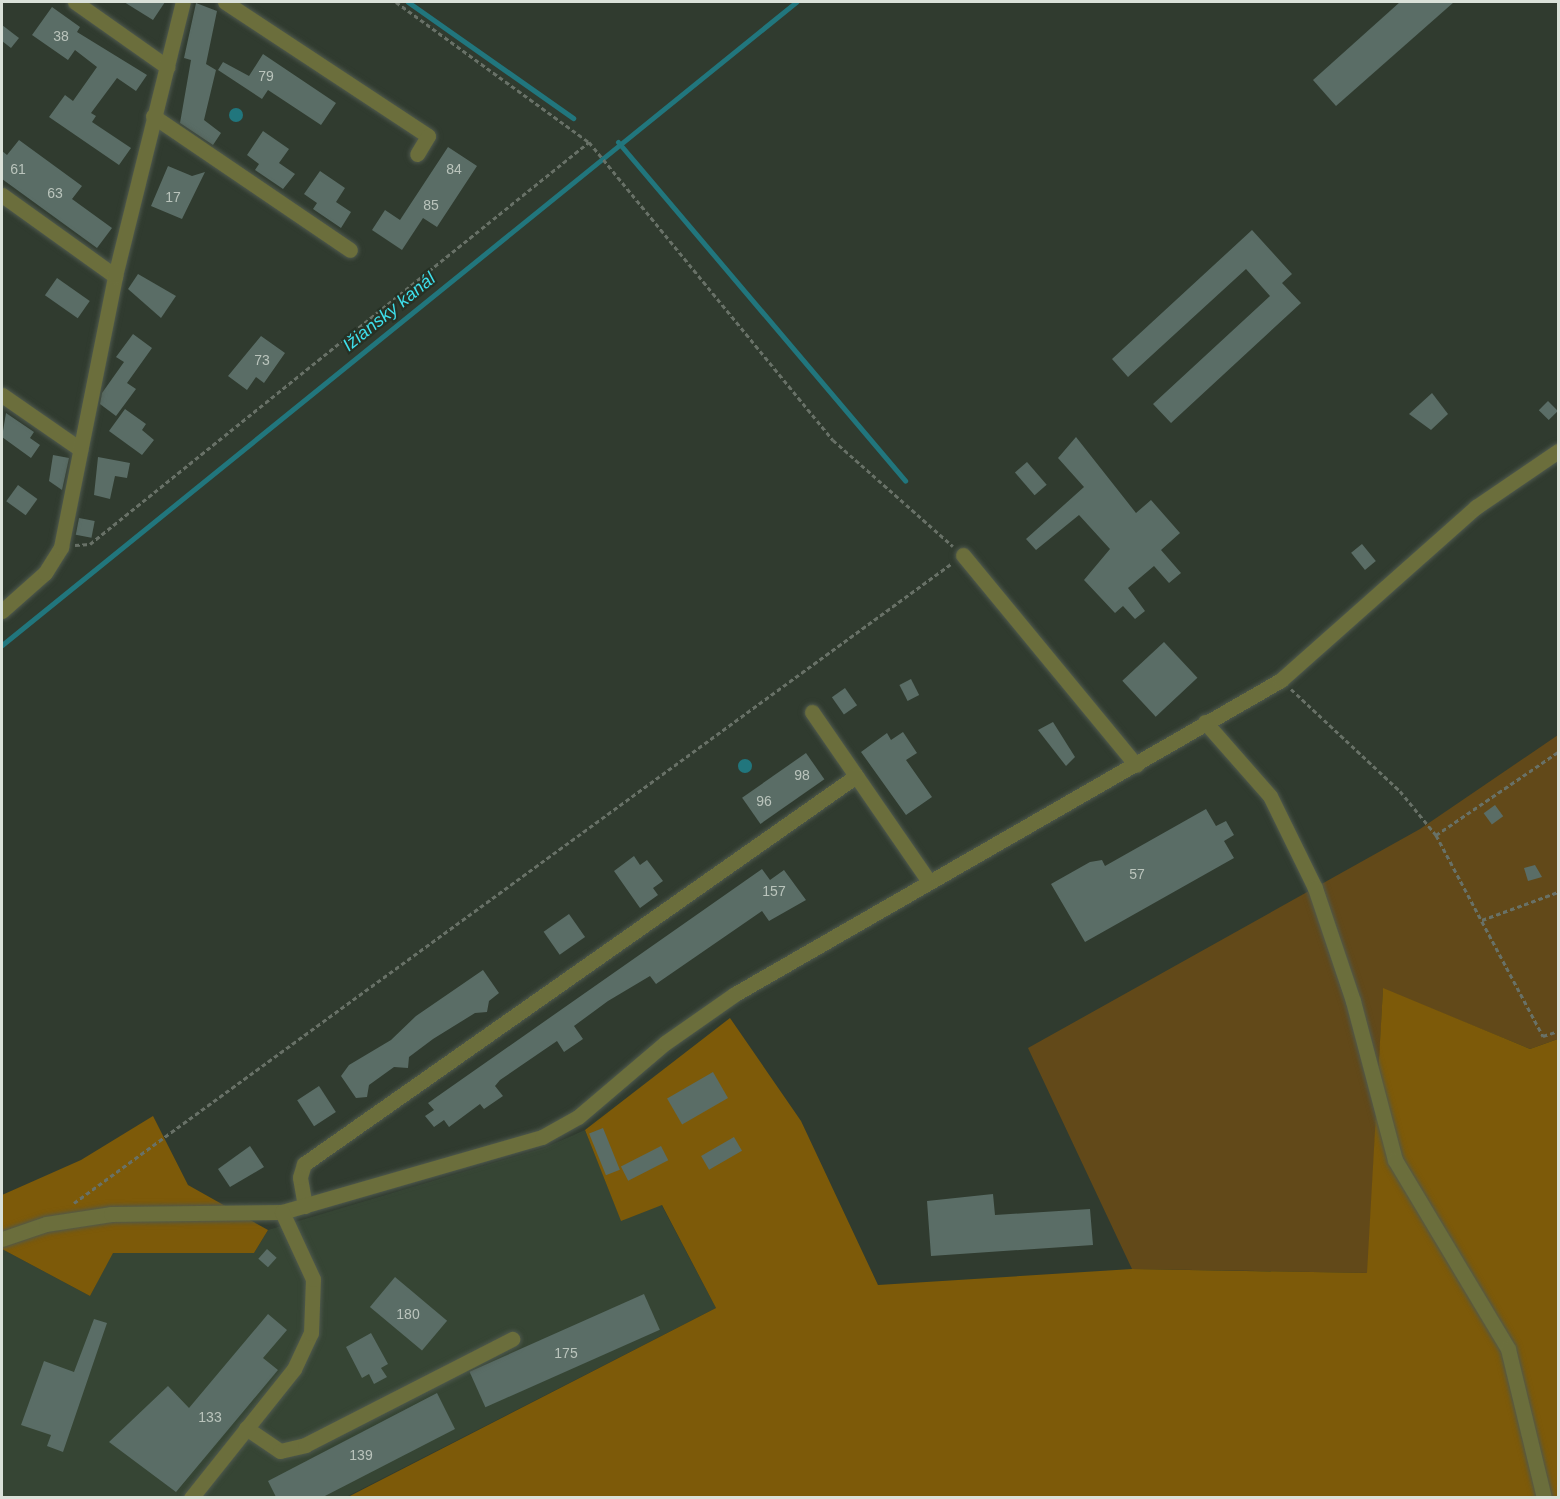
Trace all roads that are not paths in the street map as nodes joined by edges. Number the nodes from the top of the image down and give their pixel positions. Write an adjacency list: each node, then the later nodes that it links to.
1 (75, 2): 4 (street)
2 (183, 2): 4 (street)
3 (225, 2): 6 (street)
4 (168, 67): 5 (street)
5 (153, 116): 8 (street); 9 (street)
6 (417, 154)
7 (2, 195): 9 (street)
8 (350, 250)
9 (116, 276): 11 (street)
10 (2, 395): 11 (street)
11 (80, 449): 14 (street)
12 (1558, 451): 16 (street)
13 (963, 555): 17 (street)
14 (2, 611)
15 (812, 712): 18 (street)
16 (1205, 722): 17 (street); 26 (street)
17 (1136, 765): 19 (street)
18 (856, 776): 19 (street); 20 (street)
19 (928, 880): 20 (street)
20 (305, 1206): 21 (street)
21 (282, 1212): 22 (street); 24 (street)
22 (2, 1239)
23 (512, 1339): 24 (street)
24 (246, 1428): 25 (street)
25 (191, 1497)
26 (1544, 1497)

